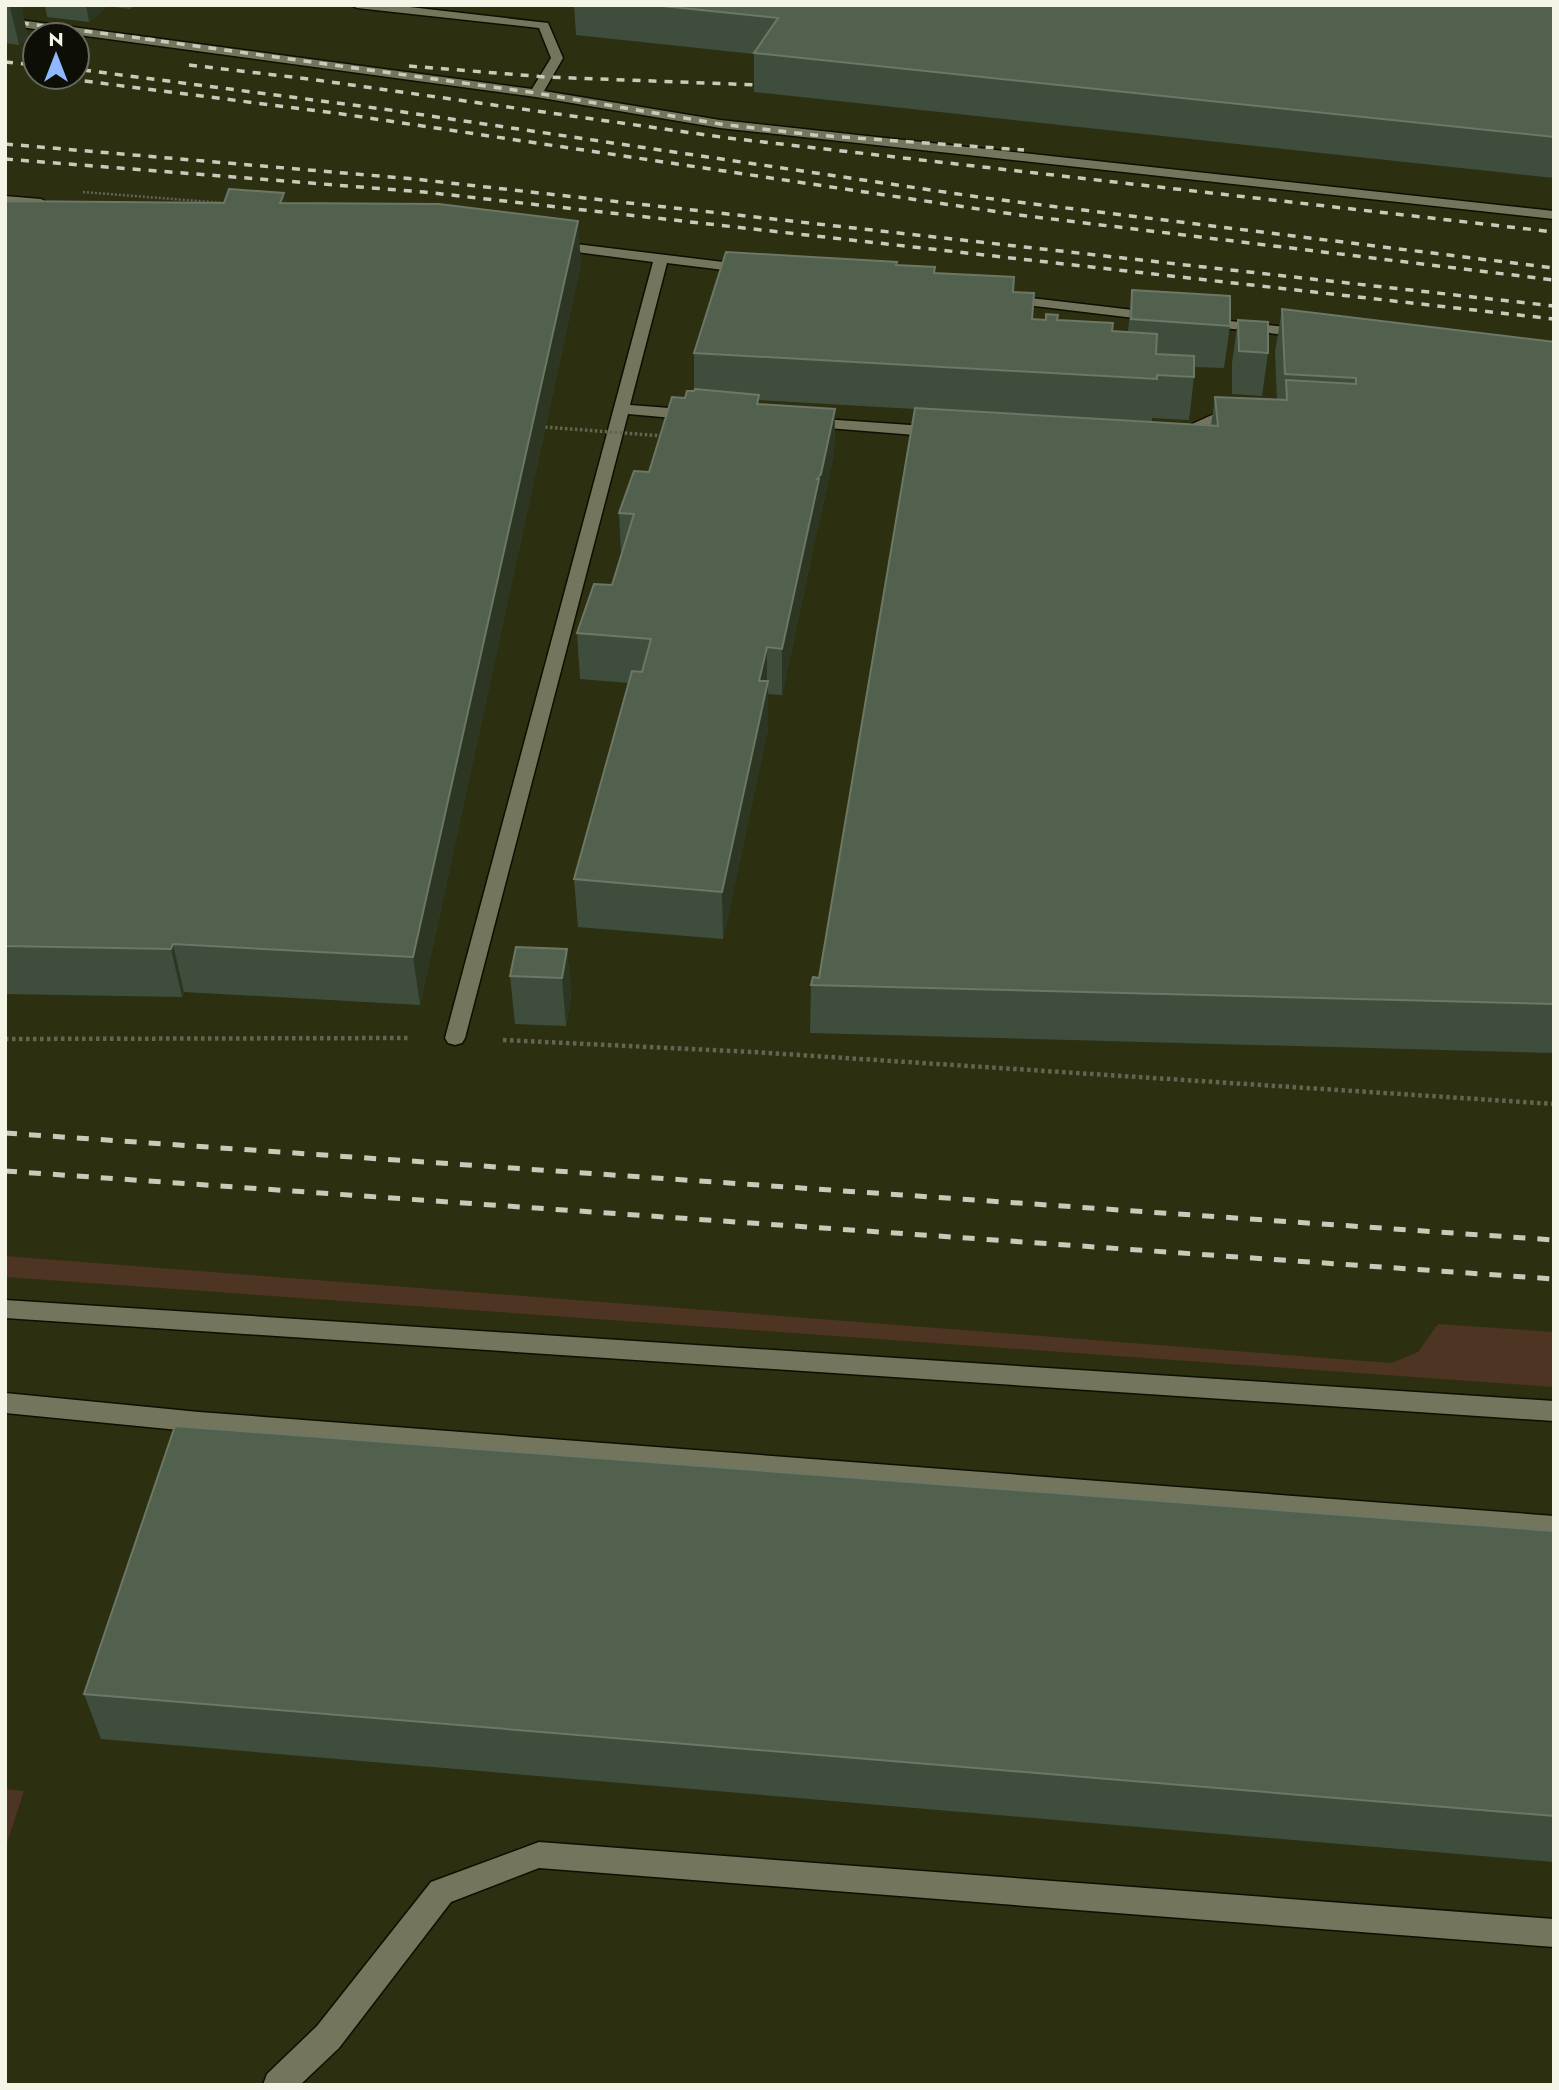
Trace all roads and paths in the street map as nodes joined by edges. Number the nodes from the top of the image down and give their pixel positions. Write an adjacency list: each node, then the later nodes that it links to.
1 (357, 5): 3 (street)
2 (5, 21): 3 (street)
3 (536, 93): 6 (street)
4 (5, 200): 5 (street)
5 (61, 204)
6 (1554, 215)
7 (537, 243): 8 (street)
8 (661, 259): 9 (street); 13 (street)
9 (757, 270)
10 (990, 297): 11 (street)
11 (1320, 335)
12 (1237, 409): 19 (street)
13 (621, 410): 14 (street); 20 (street)
14 (718, 416)
15 (788, 421): 17 (street)
16 (545, 427): 18 (path, bridge)
17 (954, 433)
18 (674, 437)
19 (1161, 442)
20 (456, 1038): 21 (path); 22 (path)
21 (5, 1039)
22 (1554, 1104)
23 (5, 1309): 25 (street)
24 (5, 1404): 26 (street)
25 (1554, 1411)
26 (1554, 1527)
27 (1554, 1933): 28 (street)
28 (278, 2085)

